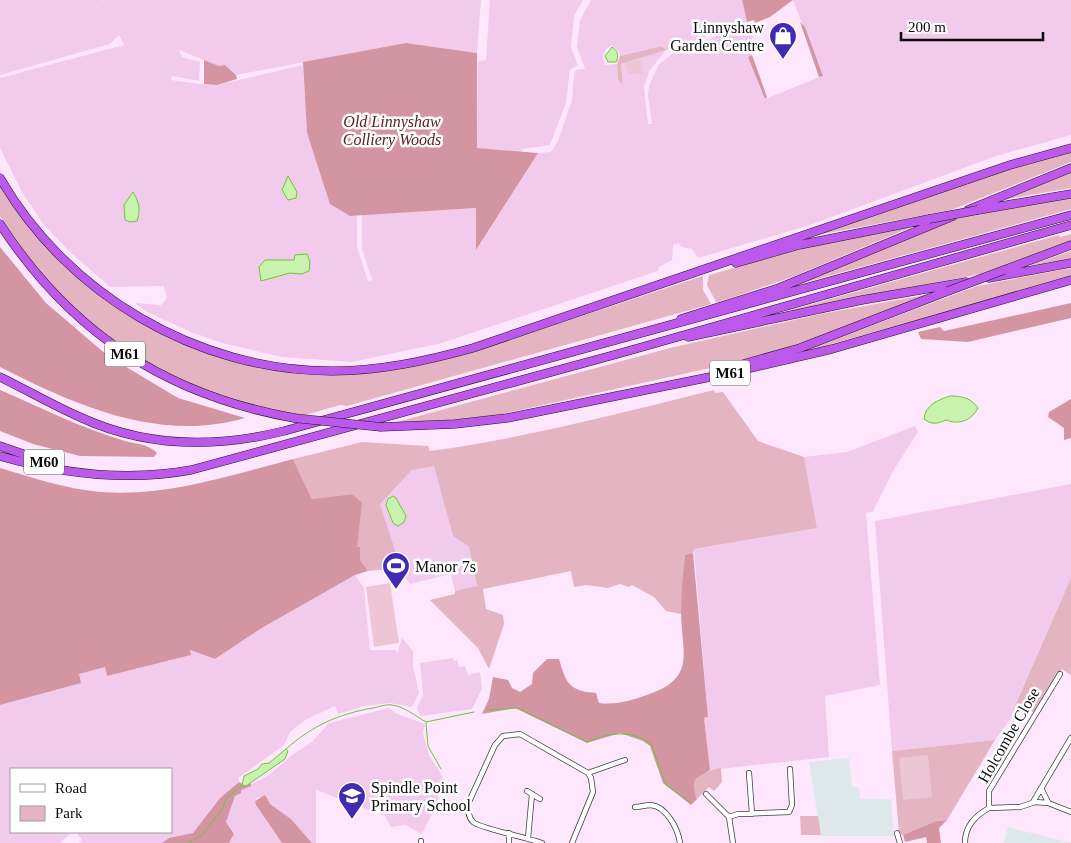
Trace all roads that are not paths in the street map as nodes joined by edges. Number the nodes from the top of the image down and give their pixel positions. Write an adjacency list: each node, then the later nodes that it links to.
1 (1071, 148): 11 (highway, M61)
2 (1071, 168): 12 (highway)
3 (0, 178): 11 (highway, M61)
4 (1071, 194): 11 (highway, M61, bridge)
5 (1071, 216): 12 (highway)
6 (0, 224): 15 (highway, M61, bridge)
7 (1071, 225): 13 (highway)
8 (1071, 245): 15 (highway, M61, bridge)
9 (1071, 263): 13 (highway)
10 (1071, 280): 15 (highway, M61)
11 (598, 305)
12 (620, 338): 14 (highway)
13 (621, 353): 18 (highway)
14 (0, 376)
15 (680, 382)
16 (0, 446): 18 (highway, M60)
17 (0, 456): 18 (highway, M60)
18 (90, 475)
19 (1060, 677): 31 (street, Holcombe Close)
20 (1071, 738): 25 (street)
21 (625, 760): 23 (street)
22 (791, 769): 33 (street)
23 (588, 773): 35 (street); 40 (street)
24 (748, 773): 33 (street)
25 (1040, 788): 28 (street); 29 (street)
26 (707, 793): 34 (street)
27 (540, 799): 37 (street)
28 (1033, 802): 29 (street, Holcombe Close); 31 (street, Holcombe Close)
29 (1048, 802): 32 (street, Holcombe Close)
30 (634, 807): 41 (street)
31 (989, 808): 44 (street, Holcombe Close)
32 (1071, 812)
33 (752, 814): 34 (street)
34 (729, 817): 42 (street)
35 (509, 833): 37 (street); 38 (street)
36 (897, 833): 43 (street)
37 (528, 838): 39 (street)
38 (509, 843)
39 (542, 843)
40 (572, 843)
41 (680, 843)
42 (733, 843)
43 (900, 843)
44 (965, 843)

